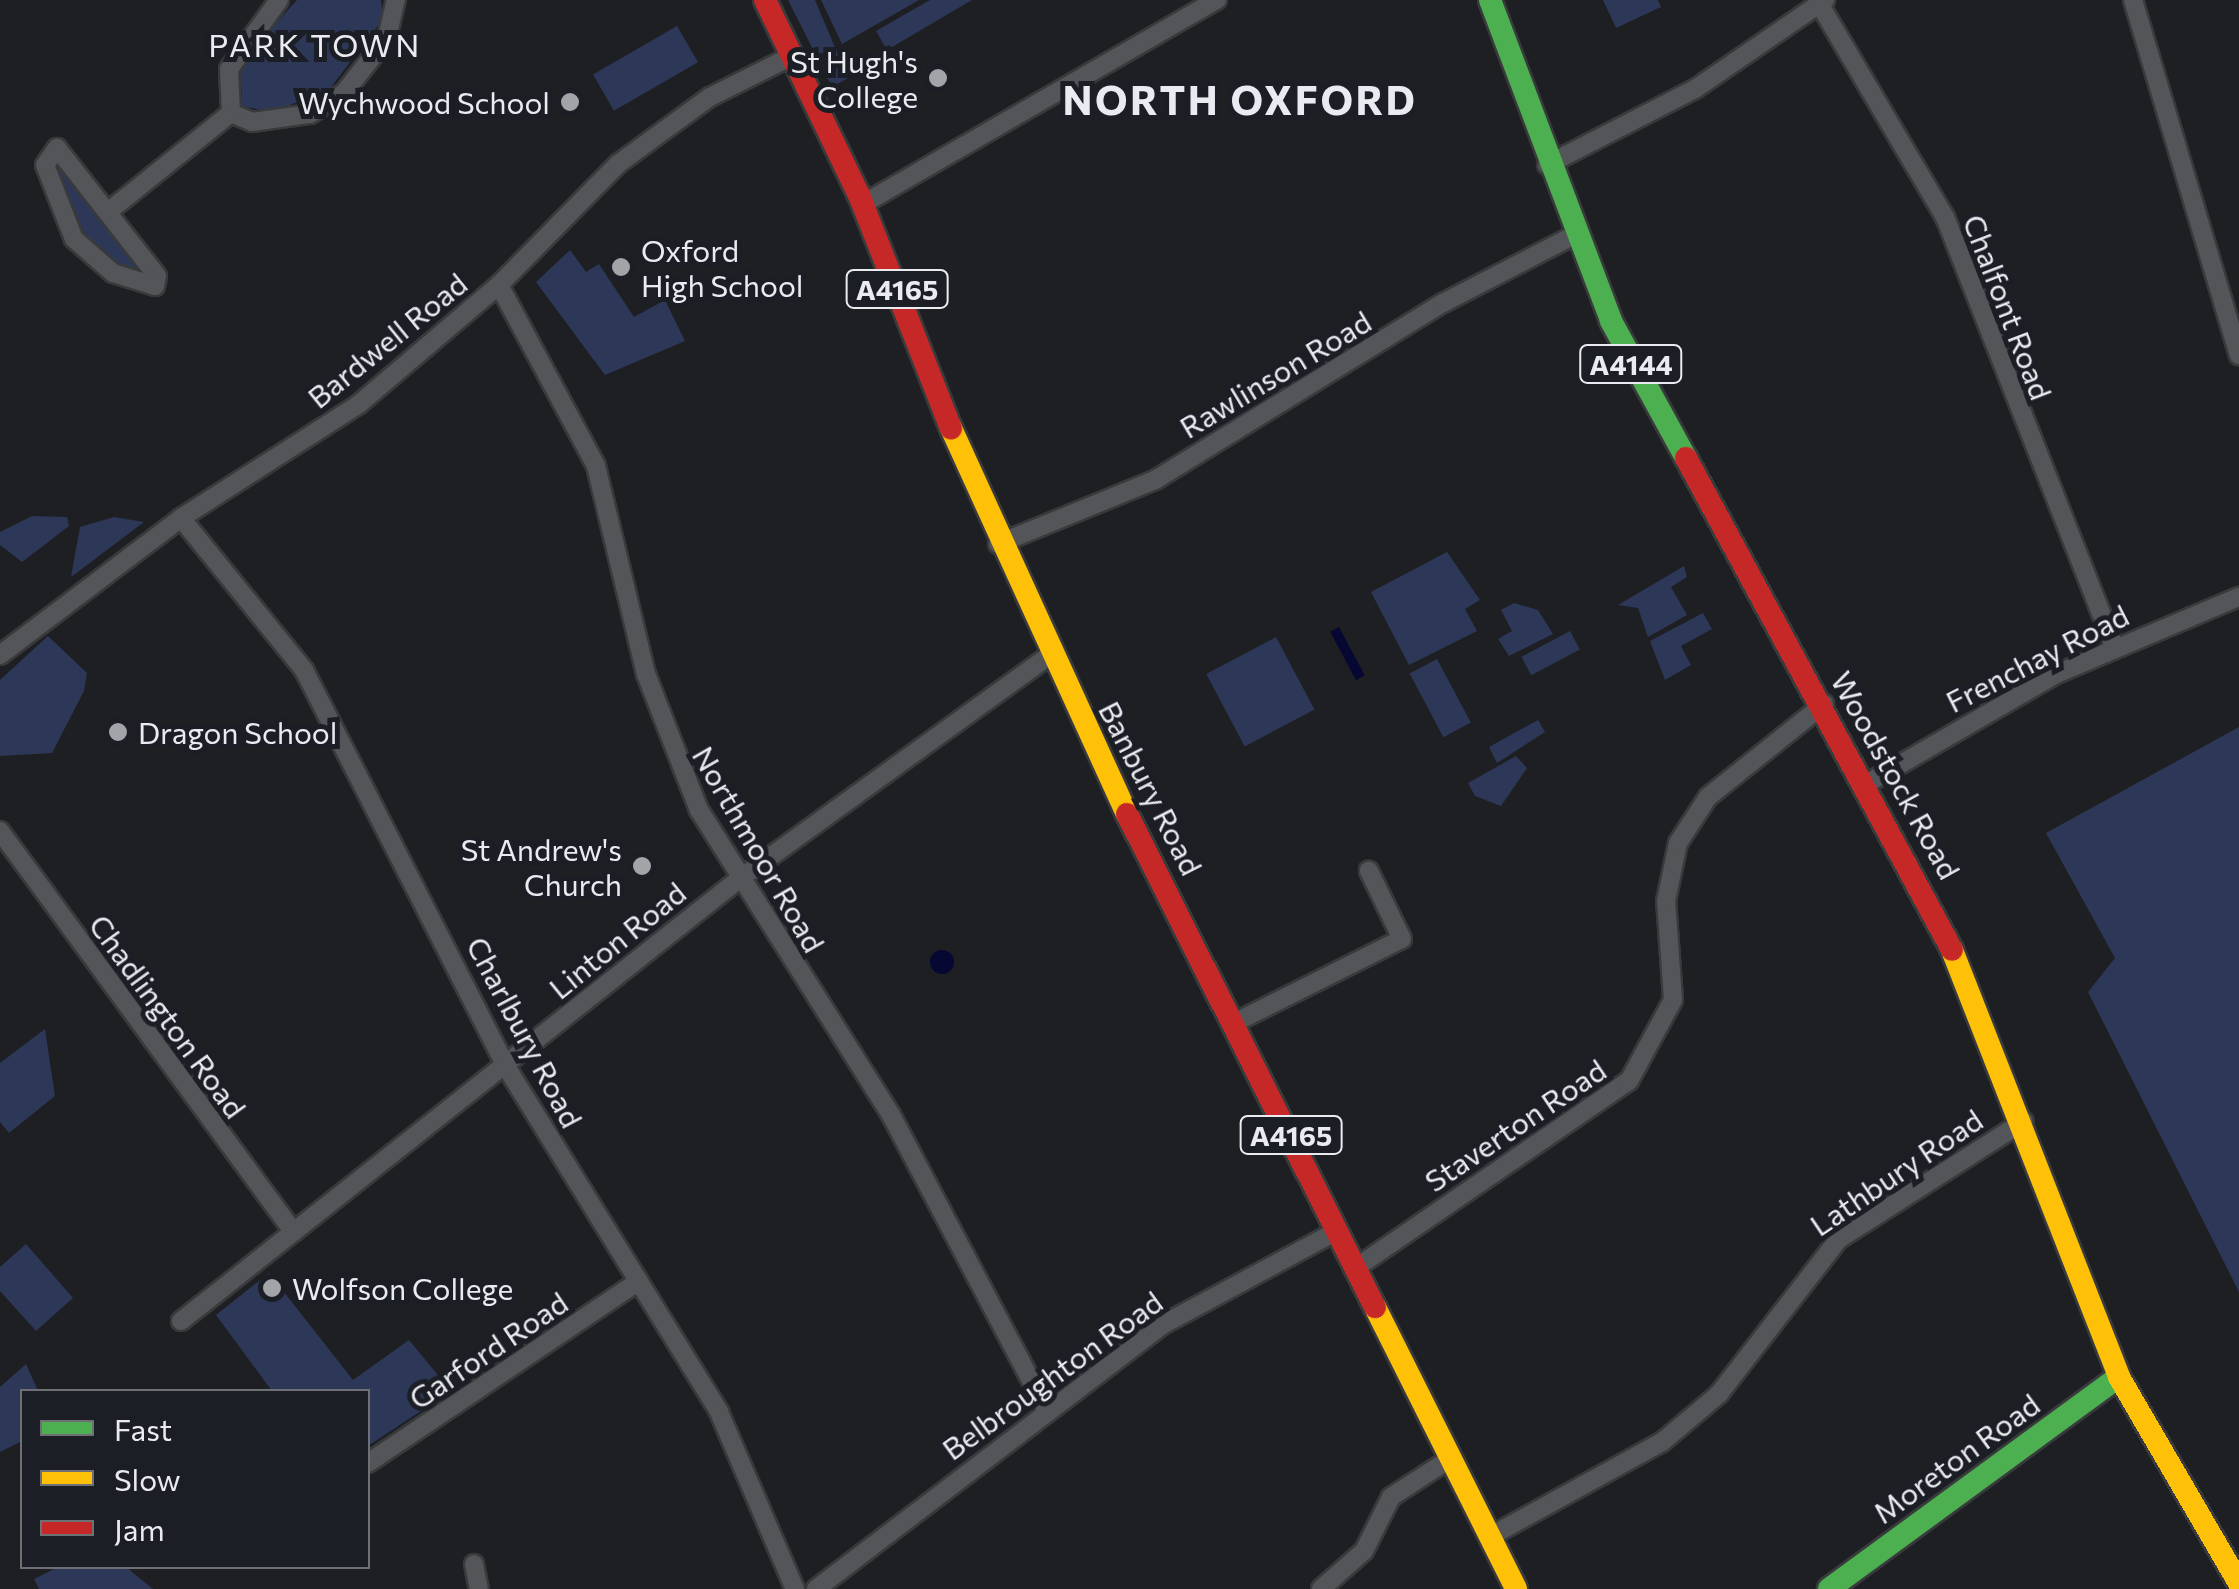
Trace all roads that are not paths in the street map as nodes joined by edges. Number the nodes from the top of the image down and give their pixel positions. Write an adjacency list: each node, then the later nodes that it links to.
1 (279, 0): 9 (street)
2 (396, 0): 9 (street)
3 (765, 0): 8 (main road, Banbury Road / A4165)
4 (1218, 0): 11 (street)
5 (1490, 0): 10 (main road, Woodstock Road / A4144)
6 (2133, 0): 15 (street)
7 (1823, 2): 10 (street); 19 (street, Chalfont Road)
8 (794, 54): 11 (main road, Banbury Road / A4165); 14 (street, Bardwell Road)
9 (230, 114): 12 (street)
10 (1547, 165): 13 (main road, Woodstock Road / A4144)
11 (863, 204): 17 (main road, Banbury Road / A4165)
12 (109, 211): 12 (street)
13 (1574, 235): 17 (street, Rawlinson Road); 22 (main road, Woodstock Road / A4144)
14 (500, 285): 16 (street, Bardwell Road); 26 (street, Northmoor Road)
15 (2239, 356)
16 (181, 518): 20 (street, Bardwell Road); 28 (street, Charlbury Road)
17 (998, 544): 21 (main road, Banbury Road / A4165)
18 (2239, 597): 19 (street, Frenchay Road)
19 (2114, 645): 23 (street, Frenchay Road)
20 (0, 654)
21 (1050, 654): 26 (street, Linton Road); 27 (main road, Banbury Road / A4165)
22 (1824, 704): 23 (main road, Woodstock Road / A4144); 32 (street, Staverton Road)
23 (1868, 783): 29 (main road, Woodstock Road / A4144)
24 (0, 832): 31 (street, Chadlington Road)
25 (1369, 871): 27 (street)
26 (738, 880): 28 (street, Linton Road); 36 (street, Northmoor Road)
27 (1238, 1021): 30 (main road, Banbury Road / A4165)
28 (505, 1066): 31 (street, Linton Road); 33 (street, Charlbury Road)
29 (2024, 1121): 35 (main road, Woodstock Road / A4144); 39 (street, Lathbury Road)
30 (1337, 1231): 32 (main road, Banbury Road / A4165); 36 (street, Belbroughton Road)
31 (292, 1232): 34 (street, Linton Road)
32 (1354, 1269): 37 (main road, Banbury Road / A4165)
33 (639, 1281): 38 (street, Garford Road); 44 (street, Charlbury Road)
34 (181, 1320)
35 (2119, 1377): 40 (main road, Woodstock Road / A4144); 48 (main road, Moreton Road)
36 (1046, 1409): 45 (street, Belbroughton Road)
37 (1448, 1460): 39 (main road, Banbury Road / A4165); 46 (street)
38 (370, 1462)
39 (1488, 1537): 47 (main road, Banbury Road / A4165)
40 (2231, 1556): 42 (main road, Woodstock Road / A4144)
41 (474, 1564): 43 (street)
42 (2239, 1583)
43 (479, 1589)
44 (796, 1589)
45 (816, 1589)
46 (1321, 1589)
47 (1516, 1589)
48 (1829, 1589)

